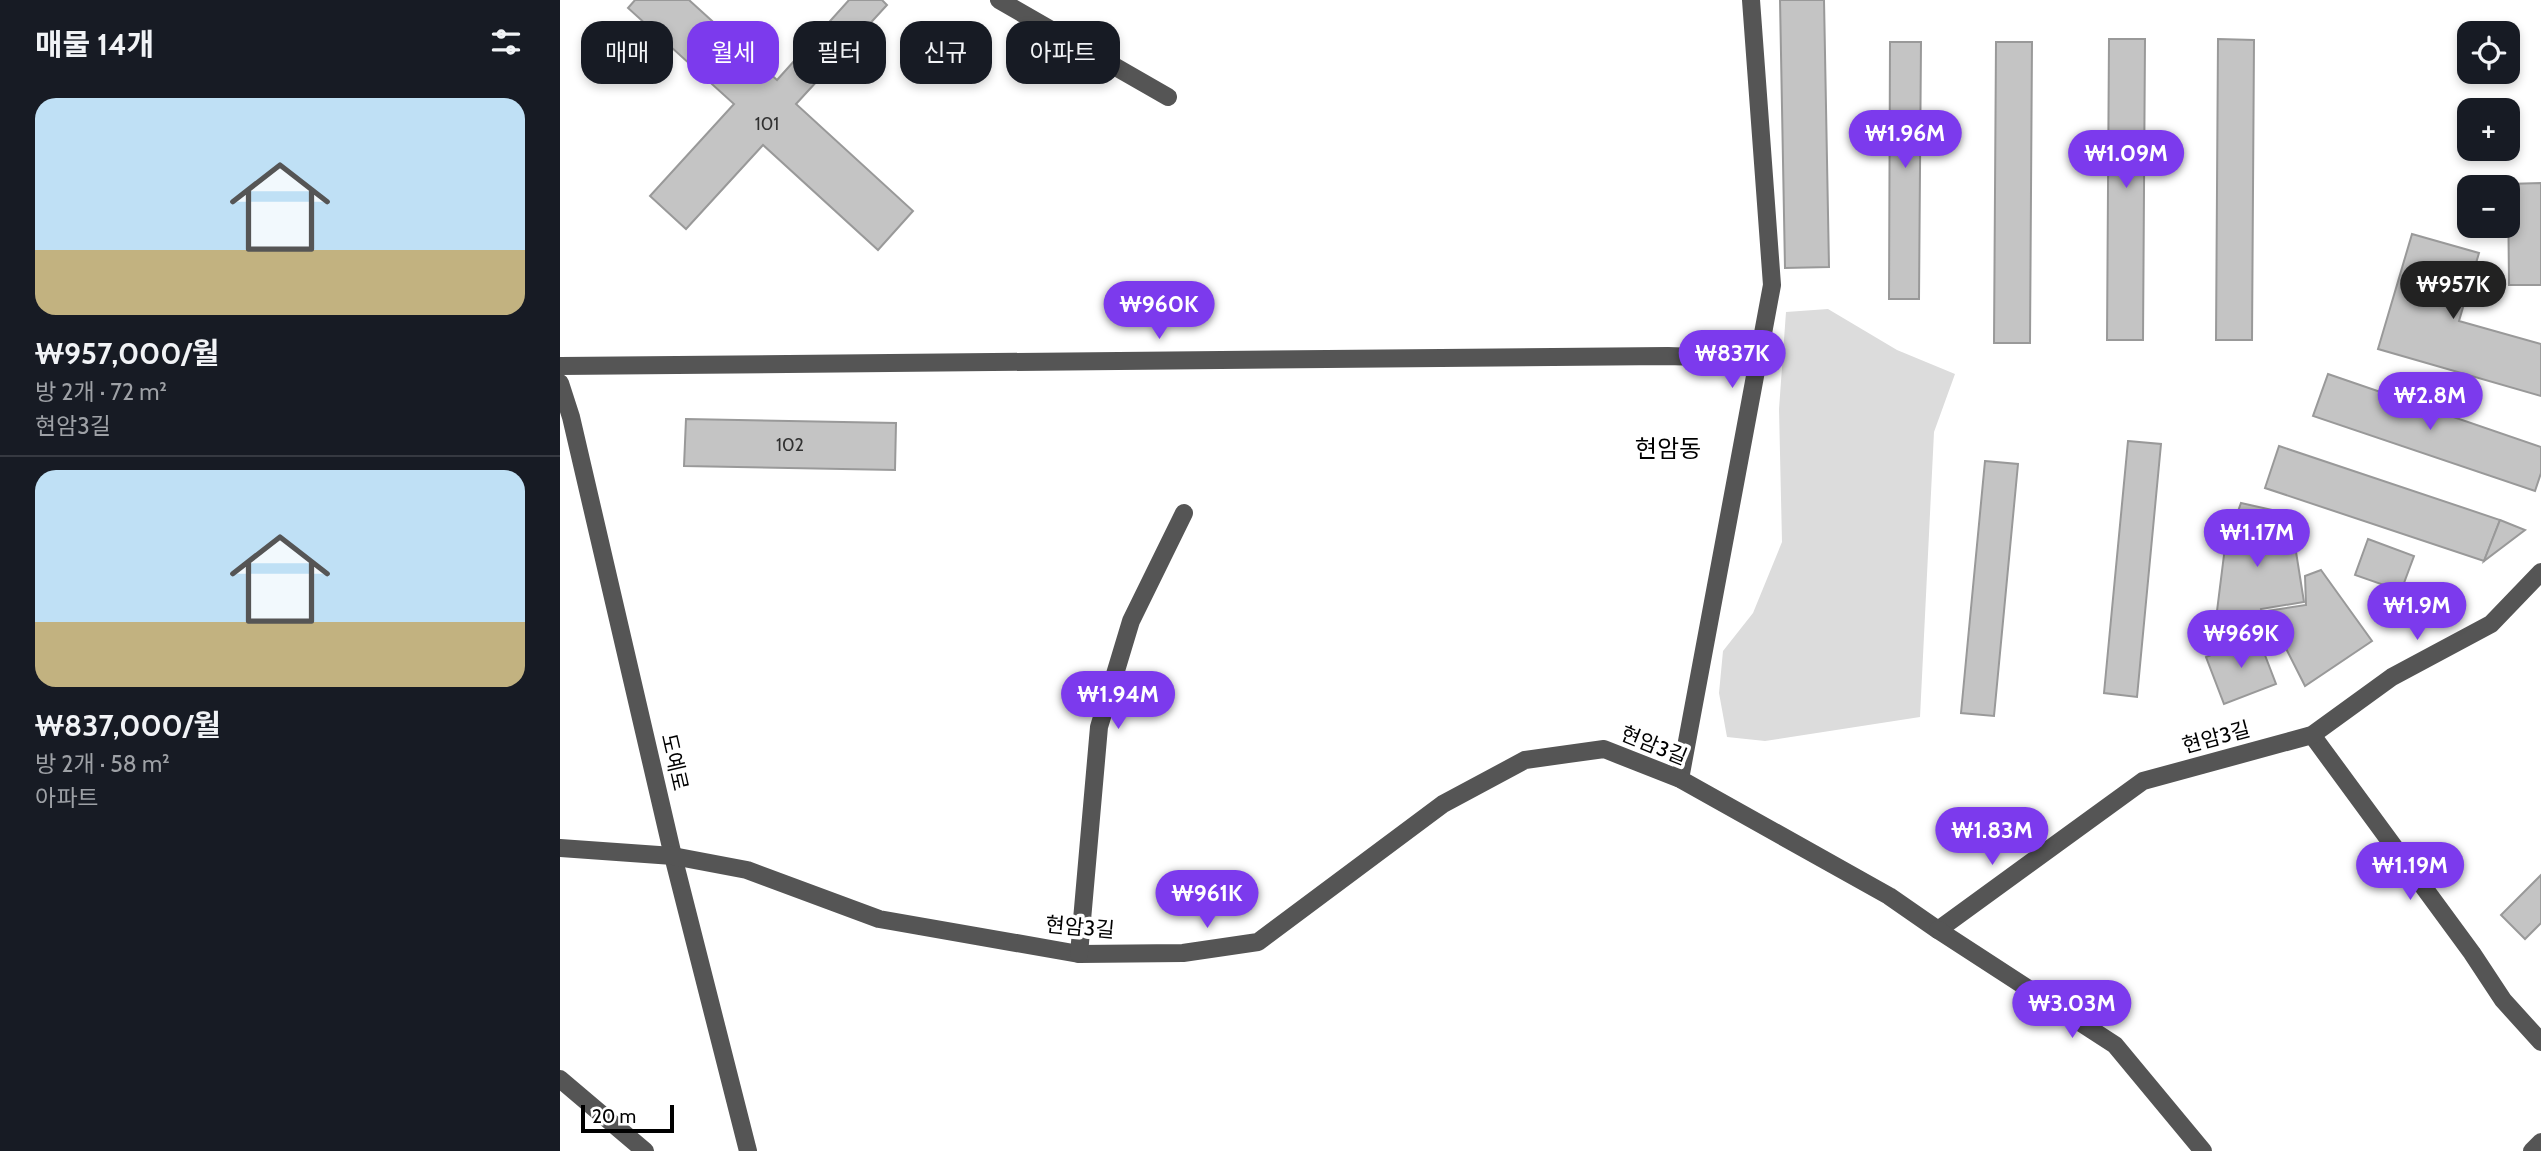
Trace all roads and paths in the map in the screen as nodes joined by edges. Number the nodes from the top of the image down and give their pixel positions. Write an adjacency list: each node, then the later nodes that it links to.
1 (999, 0): 3 (street)
2 (1751, 0): 4 (street)
3 (1168, 97)
4 (1757, 359): 5 (street); 10 (street)
5 (560, 366)
6 (560, 383): 12 (street, 도예로)
7 (1184, 513): 14 (street)
8 (2541, 572): 9 (street, 현암3길)
9 (2312, 735): 13 (street, 현암3길); 15 (street)
10 (1680, 779): 13 (street, 현암3길); 14 (street, 현암3길)
11 (560, 848): 12 (street, 현암3길)
12 (673, 856): 14 (street, 현암3길); 19 (street, 도예로)
13 (1938, 930): 20 (street)
14 (1079, 954)
15 (2541, 1042)
16 (560, 1079): 18 (street)
17 (2541, 1142): 21 (street)
18 (645, 1151)
19 (748, 1151)
20 (2203, 1151)
21 (2532, 1151)

